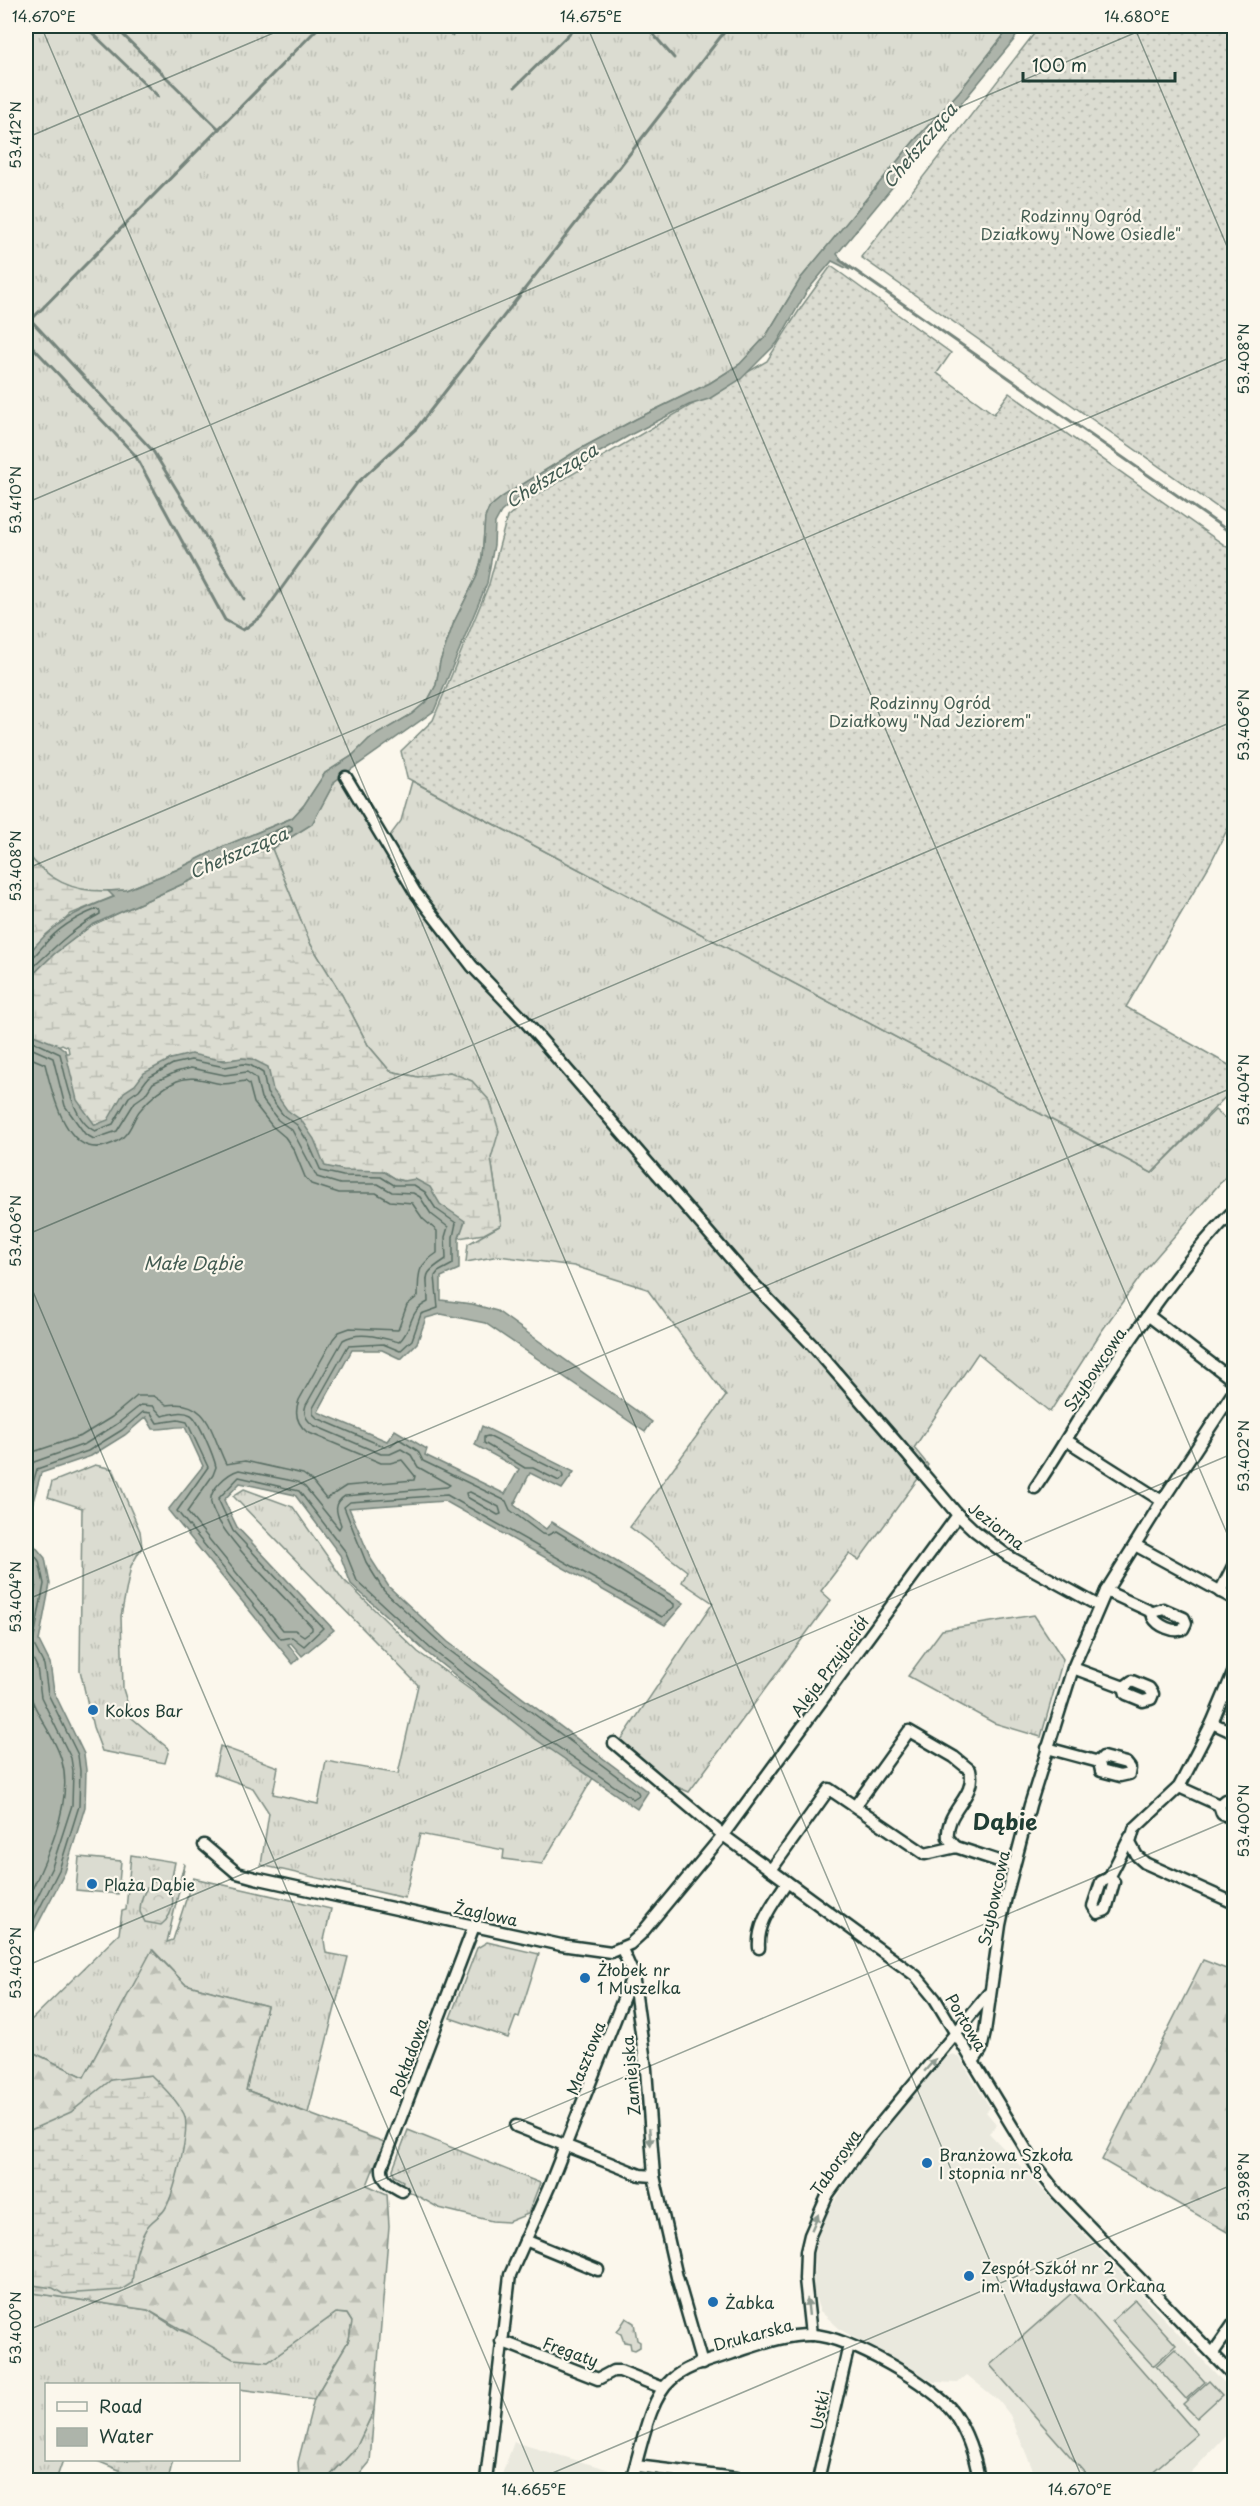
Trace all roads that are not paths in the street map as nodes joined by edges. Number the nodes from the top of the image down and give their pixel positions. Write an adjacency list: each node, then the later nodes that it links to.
1 (346, 777): 10 (street, Jeziorna)
2 (1234, 1210): 3 (street, Szybowcowa)
3 (1149, 1316): 4 (street); 7 (street, Szybowcowa)
4 (1234, 1381)
5 (1234, 1391): 6 (street, Szybowcowa)
6 (1230, 1408): 9 (street, Szybowcowa)
7 (1066, 1440): 8 (street, Szybowcowa); 9 (street)
8 (1035, 1488)
9 (1162, 1501): 11 (street, Szybowcowa)
10 (958, 1515): 16 (street, Jeziorna); 31 (street, Aleja Przyjaciół)
11 (1135, 1545): 13 (street, Szybowcowa); 14 (street)
12 (1234, 1564): 14 (street)
13 (1106, 1591): 16 (street, Szybowcowa); 17 (street)
14 (1220, 1592): 15 (street)
15 (1234, 1599)
16 (1099, 1606): 18 (street, Szybowcowa)
17 (1154, 1613)
18 (1073, 1668): 20 (street); 24 (street, Szybowcowa)
19 (1234, 1671): 21 (street)
20 (1124, 1686)
21 (1212, 1723): 22 (street); 26 (street)
22 (1234, 1733)
23 (614, 1743): 31 (street, Portowa)
24 (1047, 1748): 25 (street); 35 (street, Szybowcowa)
25 (1099, 1762)
26 (1179, 1787): 29 (street); 32 (street)
27 (1234, 1802): 29 (street)
28 (856, 1805): 34 (street); 34 (street); 36 (street)
29 (1220, 1805): 30 (street)
30 (1234, 1819)
31 (723, 1835): 36 (street, Portowa); 42 (street)
32 (1130, 1837): 37 (street); 39 (street)
33 (204, 1845): 40 (street, Żaglowa)
34 (956, 1846): 35 (street)
35 (1014, 1866): 44 (street, Szybowcowa)
36 (771, 1870): 38 (street, Portowa)
37 (1109, 1878)
38 (787, 1882): 41 (street); 45 (street, Portowa)
39 (1234, 1903)
40 (474, 1926): 42 (street, Żaglowa); 50 (street, Pokładowa)
41 (759, 1948)
42 (622, 1949): 43 (street)
43 (633, 1974): 48 (street, Masztowa); 49 (street, Zamiejska, one-way to 49)
44 (991, 1986): 45 (street, Szybowcowa); 46 (street, Szybowcowa)
45 (957, 2034): 46 (street, Portowa); 54 (street, Taborowa, one-way to 45)
46 (974, 2062): 57 (street, Portowa)
47 (516, 2126): 48 (street)
48 (565, 2146): 49 (street); 51 (street, Masztowa)
49 (654, 2176): 58 (street, Zamiejska)
50 (402, 2191)
51 (525, 2240): 52 (street); 55 (street)
52 (598, 2270)
53 (1234, 2323): 57 (street)
54 (811, 2335): 56 (street, Drukarska); 58 (street, Drukarska)
55 (501, 2341): 60 (street, Fregaty); 62 (street)
56 (849, 2345): 65 (street, Ustki); 66 (street, Drukarska)
57 (1213, 2354): 59 (street, Portowa)
58 (702, 2364): 60 (street, Drukarska)
59 (1234, 2376)
60 (663, 2388): 61 (street)
61 (636, 2466): 63 (street); 64 (street)
62 (486, 2481)
63 (631, 2481)
64 (752, 2481)
65 (818, 2481)
66 (979, 2481)

